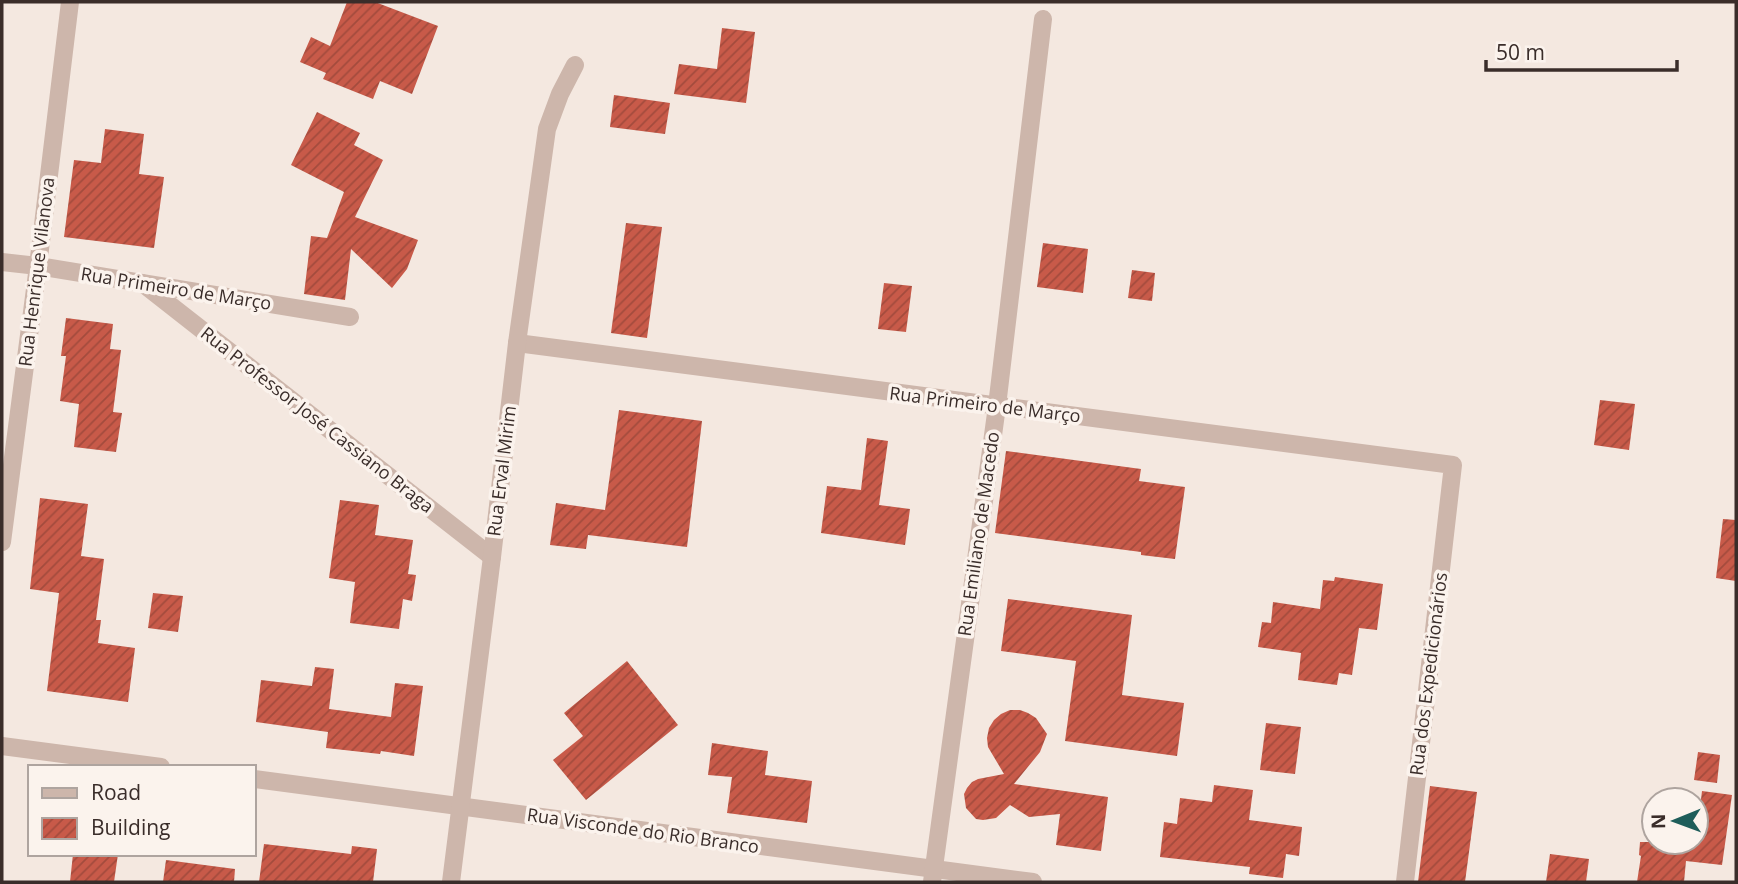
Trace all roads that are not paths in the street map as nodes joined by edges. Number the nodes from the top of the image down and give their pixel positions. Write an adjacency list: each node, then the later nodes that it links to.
1 (70, 2): 5 (street, Rua Henrique Vilanova)
2 (1043, 19): 9 (street, Rua Emiliano de Macedo)
3 (575, 65): 8 (street, Rua Erval Mirim)
4 (2, 262): 5 (street, Rua Primeiro de Março)
5 (38, 266): 6 (street, Rua Primeiro de Março); 11 (street, Rua Henrique Vilanova)
6 (142, 283): 7 (street, Rua Primeiro de Março); 12 (street, Rua Professor José Cassiano Braga)
7 (350, 317)
8 (517, 343): 9 (street, Rua Primeiro de Março); 12 (street, Rua Erval Mirim)
9 (996, 406): 10 (street, Rua Primeiro de Março); 17 (street, Rua Emiliano de Macedo)
10 (1453, 465): 20 (street, Rua dos Expedicionários)
11 (2, 542)
12 (492, 557): 16 (street, Rua Erval Mirim)
13 (2, 746): 14 (street)
14 (145, 765)
15 (256, 779): 16 (street, Rua Visconde do Rio Branco)
16 (461, 807): 17 (street, Rua Visconde do Rio Branco); 18 (street, Rua Erval Mirim)
17 (932, 876): 19 (street, Rua Visconde do Rio Branco)
18 (451, 882)
19 (1033, 882)
20 (1405, 882)

